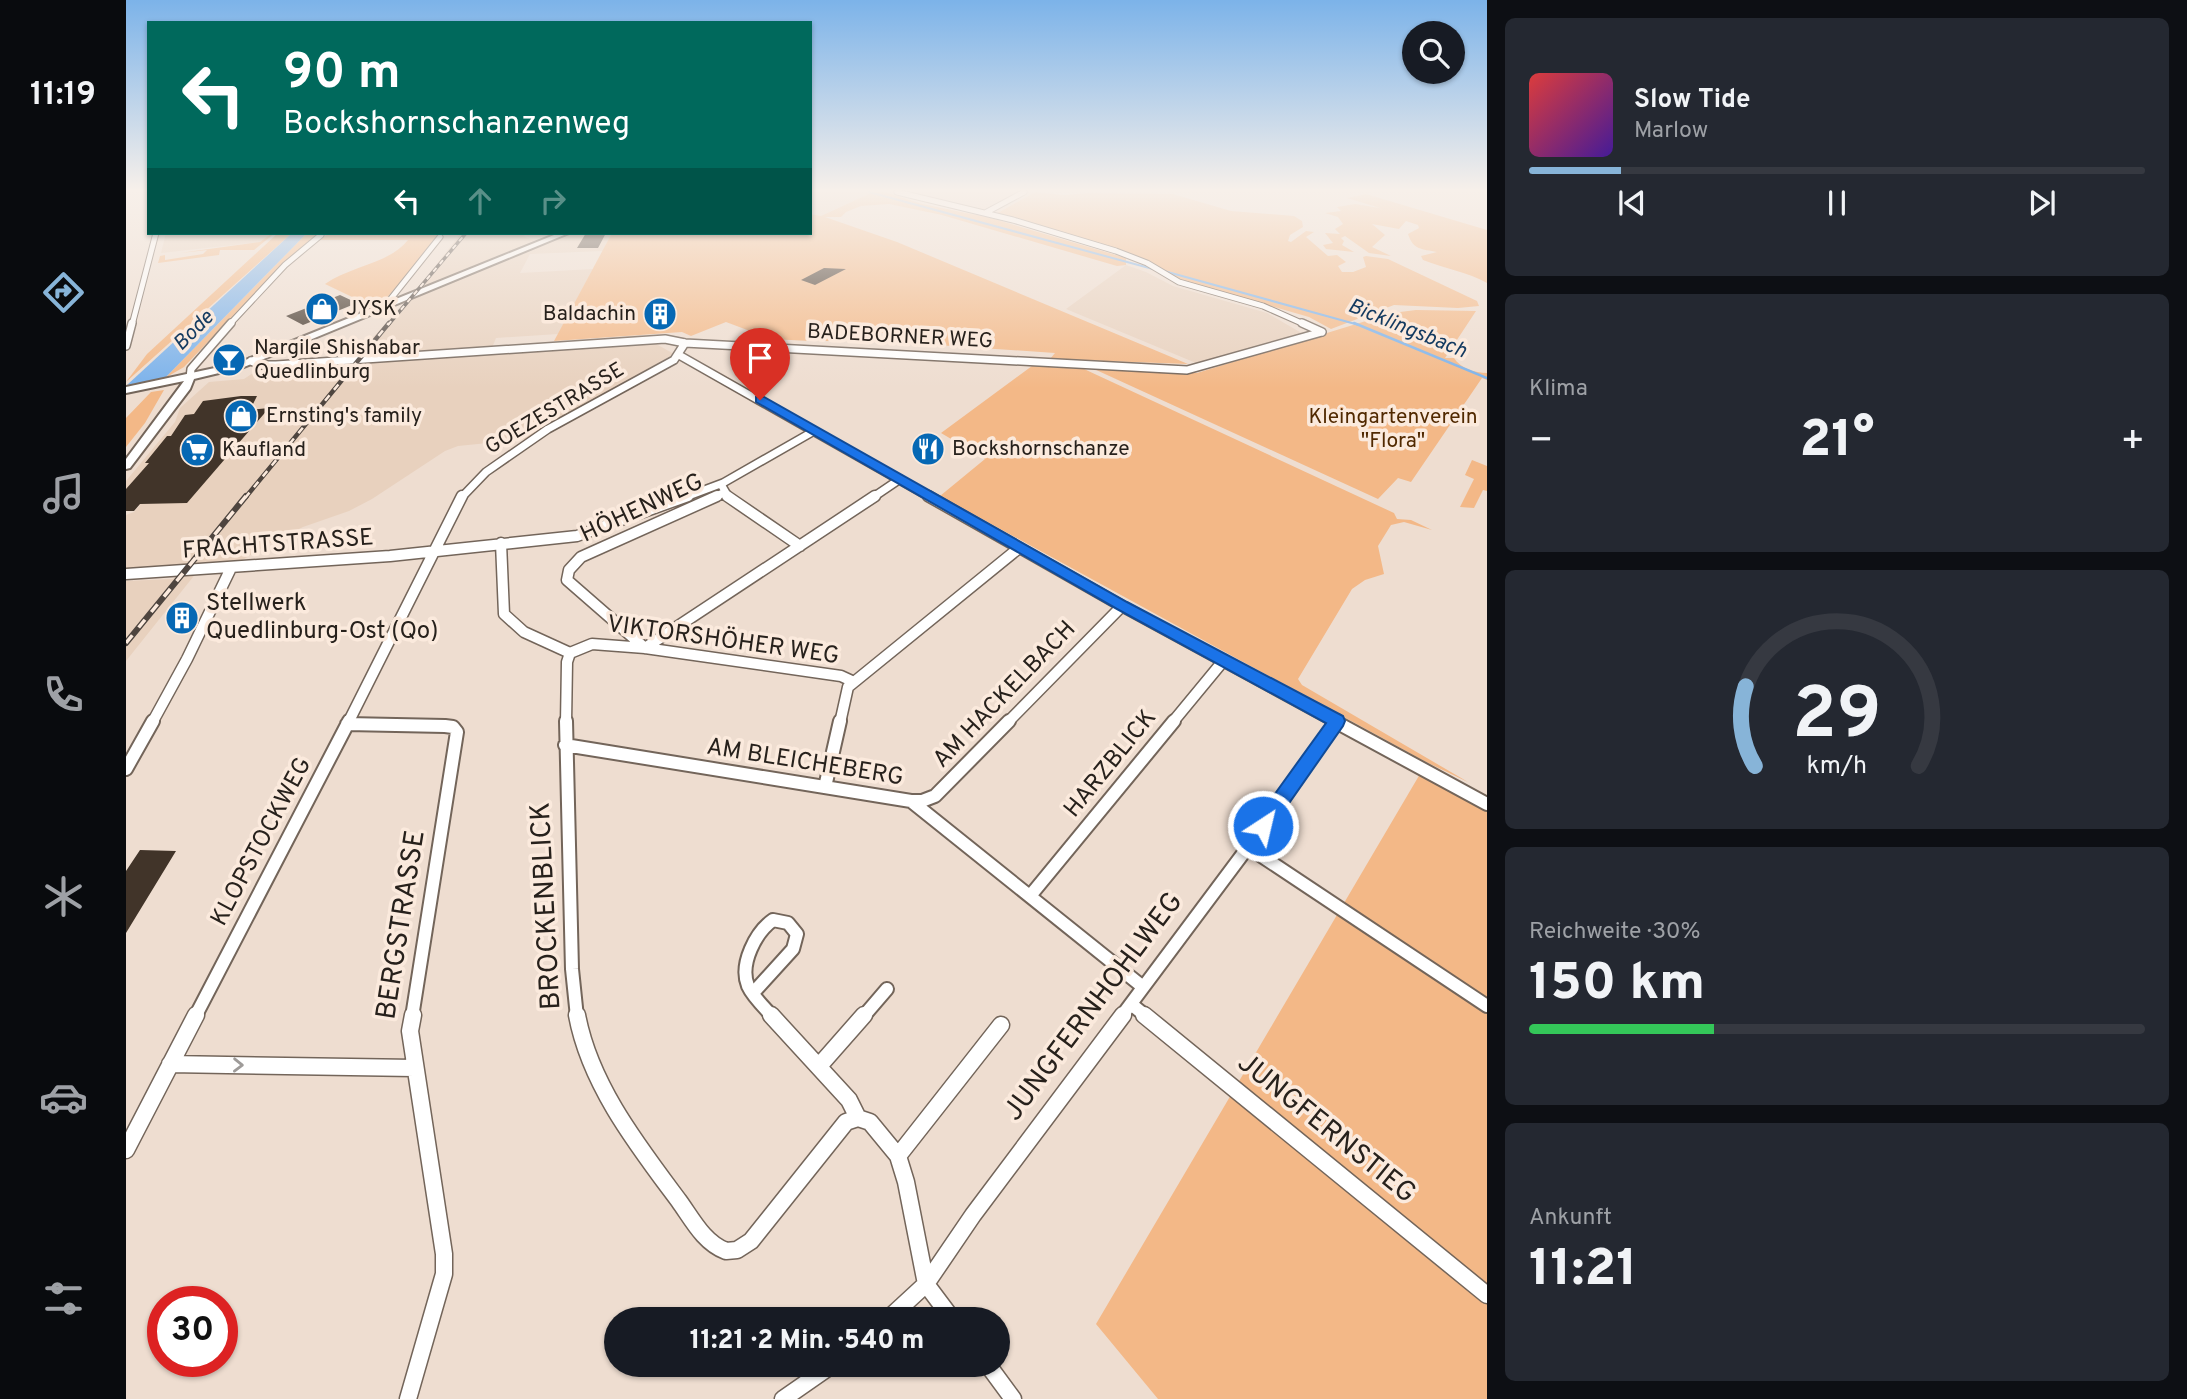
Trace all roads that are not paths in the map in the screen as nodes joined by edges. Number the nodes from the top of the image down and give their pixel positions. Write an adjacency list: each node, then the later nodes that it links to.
1 (150, 257): 8 (street)
2 (292, 257): 11 (street)
3 (424, 257): 6 (street)
4 (505, 257): 6 (main road)
5 (1131, 257): 7 (street, BADEBORNER WEG)
6 (390, 304): 10 (main road)
7 (685, 343): 9 (street); 10 (street, BADEBORNER WEG)
8 (126, 346)
9 (679, 355): 13 (street); 20 (street, GOEZESTRASSE)
10 (251, 361): 11 (main road)
11 (190, 378): 12 (main road); 14 (main road)
12 (126, 390)
13 (814, 431): 15 (street); 16 (street)
14 (126, 466)
15 (900, 480): 18 (street); 19 (street)
16 (723, 488): 17 (street, FRACHTSTRASSE); 18 (street); 24 (street, HÖHENWEG)
17 (501, 543): 20 (street, FRACHTSTRASSE); 25 (street)
18 (800, 546): 24 (street)
19 (1019, 548): 23 (street); 27 (street)
20 (433, 552): 21 (street, FRACHTSTRASSE); 29 (street, KLOPSTOCKWEG)
21 (231, 568): 22 (street, FRACHTSTRASSE); 31 (street)
22 (126, 574)
23 (1122, 606): 26 (street); 33 (street, AM HACKELBACH)
24 (645, 648): 25 (street, VIKTORSHÖHER WEG); 27 (street, VIKTORSHÖHER WEG)
25 (569, 653): 30 (street, BROCKENBLICK)
26 (1224, 660): 28 (street); 36 (street, HARZBLICK)
27 (854, 682): 32 (street)
28 (1337, 721): 34 (street); 35 (street, JUNGFERNHOHLWEG)
29 (347, 724): 43 (street, KLOPSTOCKWEG); 45 (street, BERGSTRASSE)
30 (565, 745): 32 (street, AM BLEICHEBERG); 46 (street, BROCKENBLICK)
31 (126, 769)
32 (825, 787): 33 (street, AM BLEICHEBERG)
33 (911, 801): 36 (street, AM BLEICHEBERG)
34 (1487, 804)
35 (1248, 847): 37 (street, JUNGFERNHOHLWEG); 41 (street)
36 (1030, 896): 37 (street, AM BLEICHEBERG)
37 (1143, 986): 40 (street, JUNGFERNHOHLWEG)
38 (887, 989): 44 (street)
39 (752, 993): 39 (street); 44 (street)
40 (1131, 1004): 49 (street, JUNGFERNHOHLWEG); 50 (street, JUNGFERNSTIEG)
41 (1487, 1006)
42 (1001, 1025): 48 (street)
43 (170, 1064): 45 (street, one-way to 45); 47 (street, KLOPSTOCKWEG)
44 (820, 1065): 46 (street)
45 (414, 1068): 55 (street, BERGSTRASSE)
46 (858, 1118): 48 (street)
47 (126, 1150)
48 (898, 1156): 49 (street)
49 (926, 1284): 51 (street, JUNGFERNHOHLWEG); 52 (street)
50 (1487, 1295)
51 (901, 1307)
52 (943, 1307)
53 (815, 1377): 56 (street)
54 (997, 1377): 57 (street)
55 (408, 1399)
56 (783, 1399)
57 (1013, 1399)

